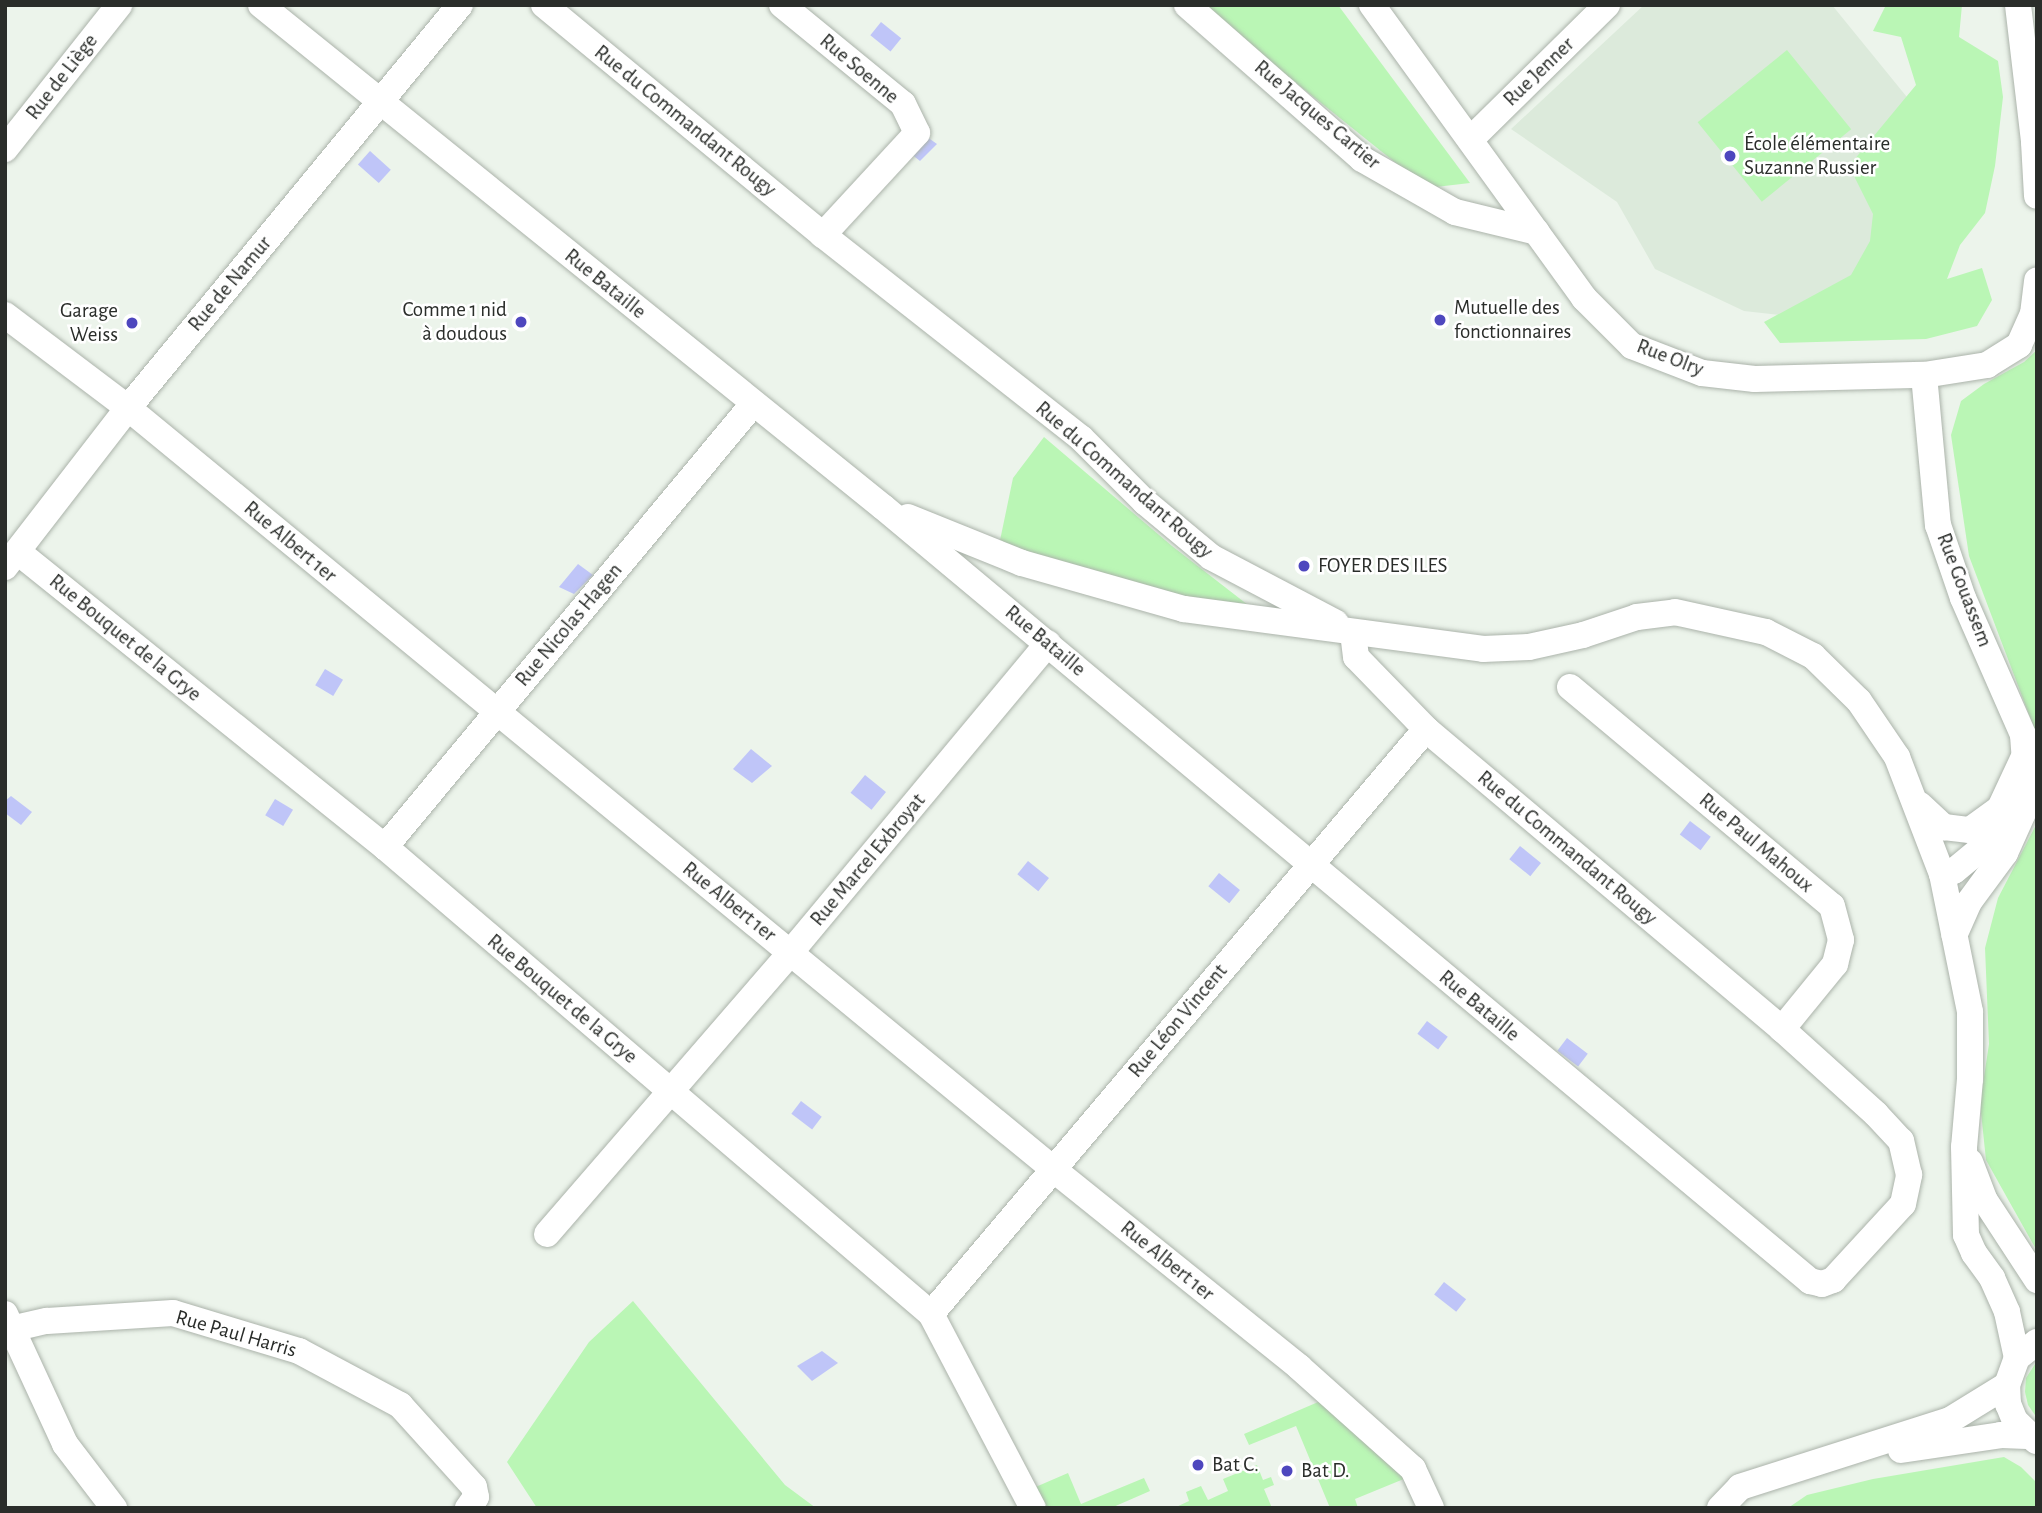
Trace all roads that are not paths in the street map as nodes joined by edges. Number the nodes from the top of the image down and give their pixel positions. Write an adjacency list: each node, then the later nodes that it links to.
1 (119, 5): 12 (street, Rue de Liège)
2 (261, 5): 10 (street, Rue Bataille)
3 (460, 5): 10 (street, Rue de Namur)
4 (544, 5): 15 (street, Rue du Commandant Rougy)
5 (782, 5): 15 (street, Rue Soenne)
6 (1187, 5): 14 (street, Rue Jacques Cartier)
7 (1607, 5): 11 (street, Rue Jenner)
8 (2018, 5): 13 (street)
9 (1375, 7): 11 (street, Rue Olry)
10 (381, 102): 19 (street, Rue Bataille); 20 (street, Rue de Namur)
11 (1471, 139): 14 (street, Rue Olry)
12 (5, 149)
13 (2037, 196)
14 (1537, 232): 18 (street, Rue Olry)
15 (823, 235): 24 (street, Rue du Commandant Rougy)
16 (2037, 280): 18 (street, Rue Olry)
17 (5, 315): 20 (street, Rue Albert 1er)
18 (1924, 375): 29 (street, Rue Gouassem)
19 (753, 404): 21 (street, Rue Bataille); 27 (street, Rue Nicolas Hagen)
20 (128, 408): 22 (street, Rue de Namur); 27 (street, Rue Albert 1er)
21 (883, 507): 24 (street); 25 (street, Rue Bataille)
22 (12, 560): 23 (street, Rue de Namur); 31 (street, Rue Bouquet de la Grye)
23 (5, 586)
24 (1353, 632): 28 (street, Rue du Commandant Rougy); 30 (street)
25 (1048, 643): 32 (street, Rue Bataille); 36 (street, Rue Marcel Exbroyat)
26 (1570, 687): 37 (street, Rue Paul Mahoux)
27 (496, 713): 31 (street, Rue Nicolas Hagen); 36 (street, Rue Albert 1er)
28 (1426, 729): 32 (street, Rue Léon Vincent); 37 (street, Rue du Commandant Rougy)
29 (2024, 758): 30 (street); 33 (street, Rue Gouassem); 34 (street, Rue Gouassem)
30 (1914, 799): 34 (street)
31 (385, 847): 38 (street, Rue Bouquet de la Grye)
32 (1309, 865): 40 (street, Rue Léon Vincent); 43 (street, Rue Bataille)
33 (1994, 867): 34 (street, Rue Gouassem); 35 (street, Rue Gouassem)
34 (1943, 881): 35 (street)
35 (1954, 935): 39 (street)
36 (790, 953): 38 (street, Rue Marcel Exbroyat); 40 (street, Rue Albert 1er)
37 (1782, 1030): 43 (street, Rue du Commandant Rougy)
38 (670, 1090): 41 (street, Rue Marcel Exbroyat); 44 (street, Rue Bouquet de la Grye)
39 (1964, 1147): 42 (street); 46 (street)
40 (1053, 1169): 44 (street, Rue Léon Vincent); 53 (street, Rue Albert 1er)
41 (547, 1234)
42 (2037, 1280)
43 (1822, 1284)
44 (931, 1314): 52 (street, Rue Bouquet de la Grye)
45 (8, 1321): 50 (street); 51 (street, Rue Paul Harris)
46 (2027, 1350): 47 (street)
47 (2007, 1385): 48 (street); 49 (street)
48 (2032, 1438): 49 (street)
49 (1815, 1464): 54 (street)
50 (114, 1508)
51 (468, 1508)
52 (1033, 1508)
53 (1431, 1508)
54 (1720, 1508)

